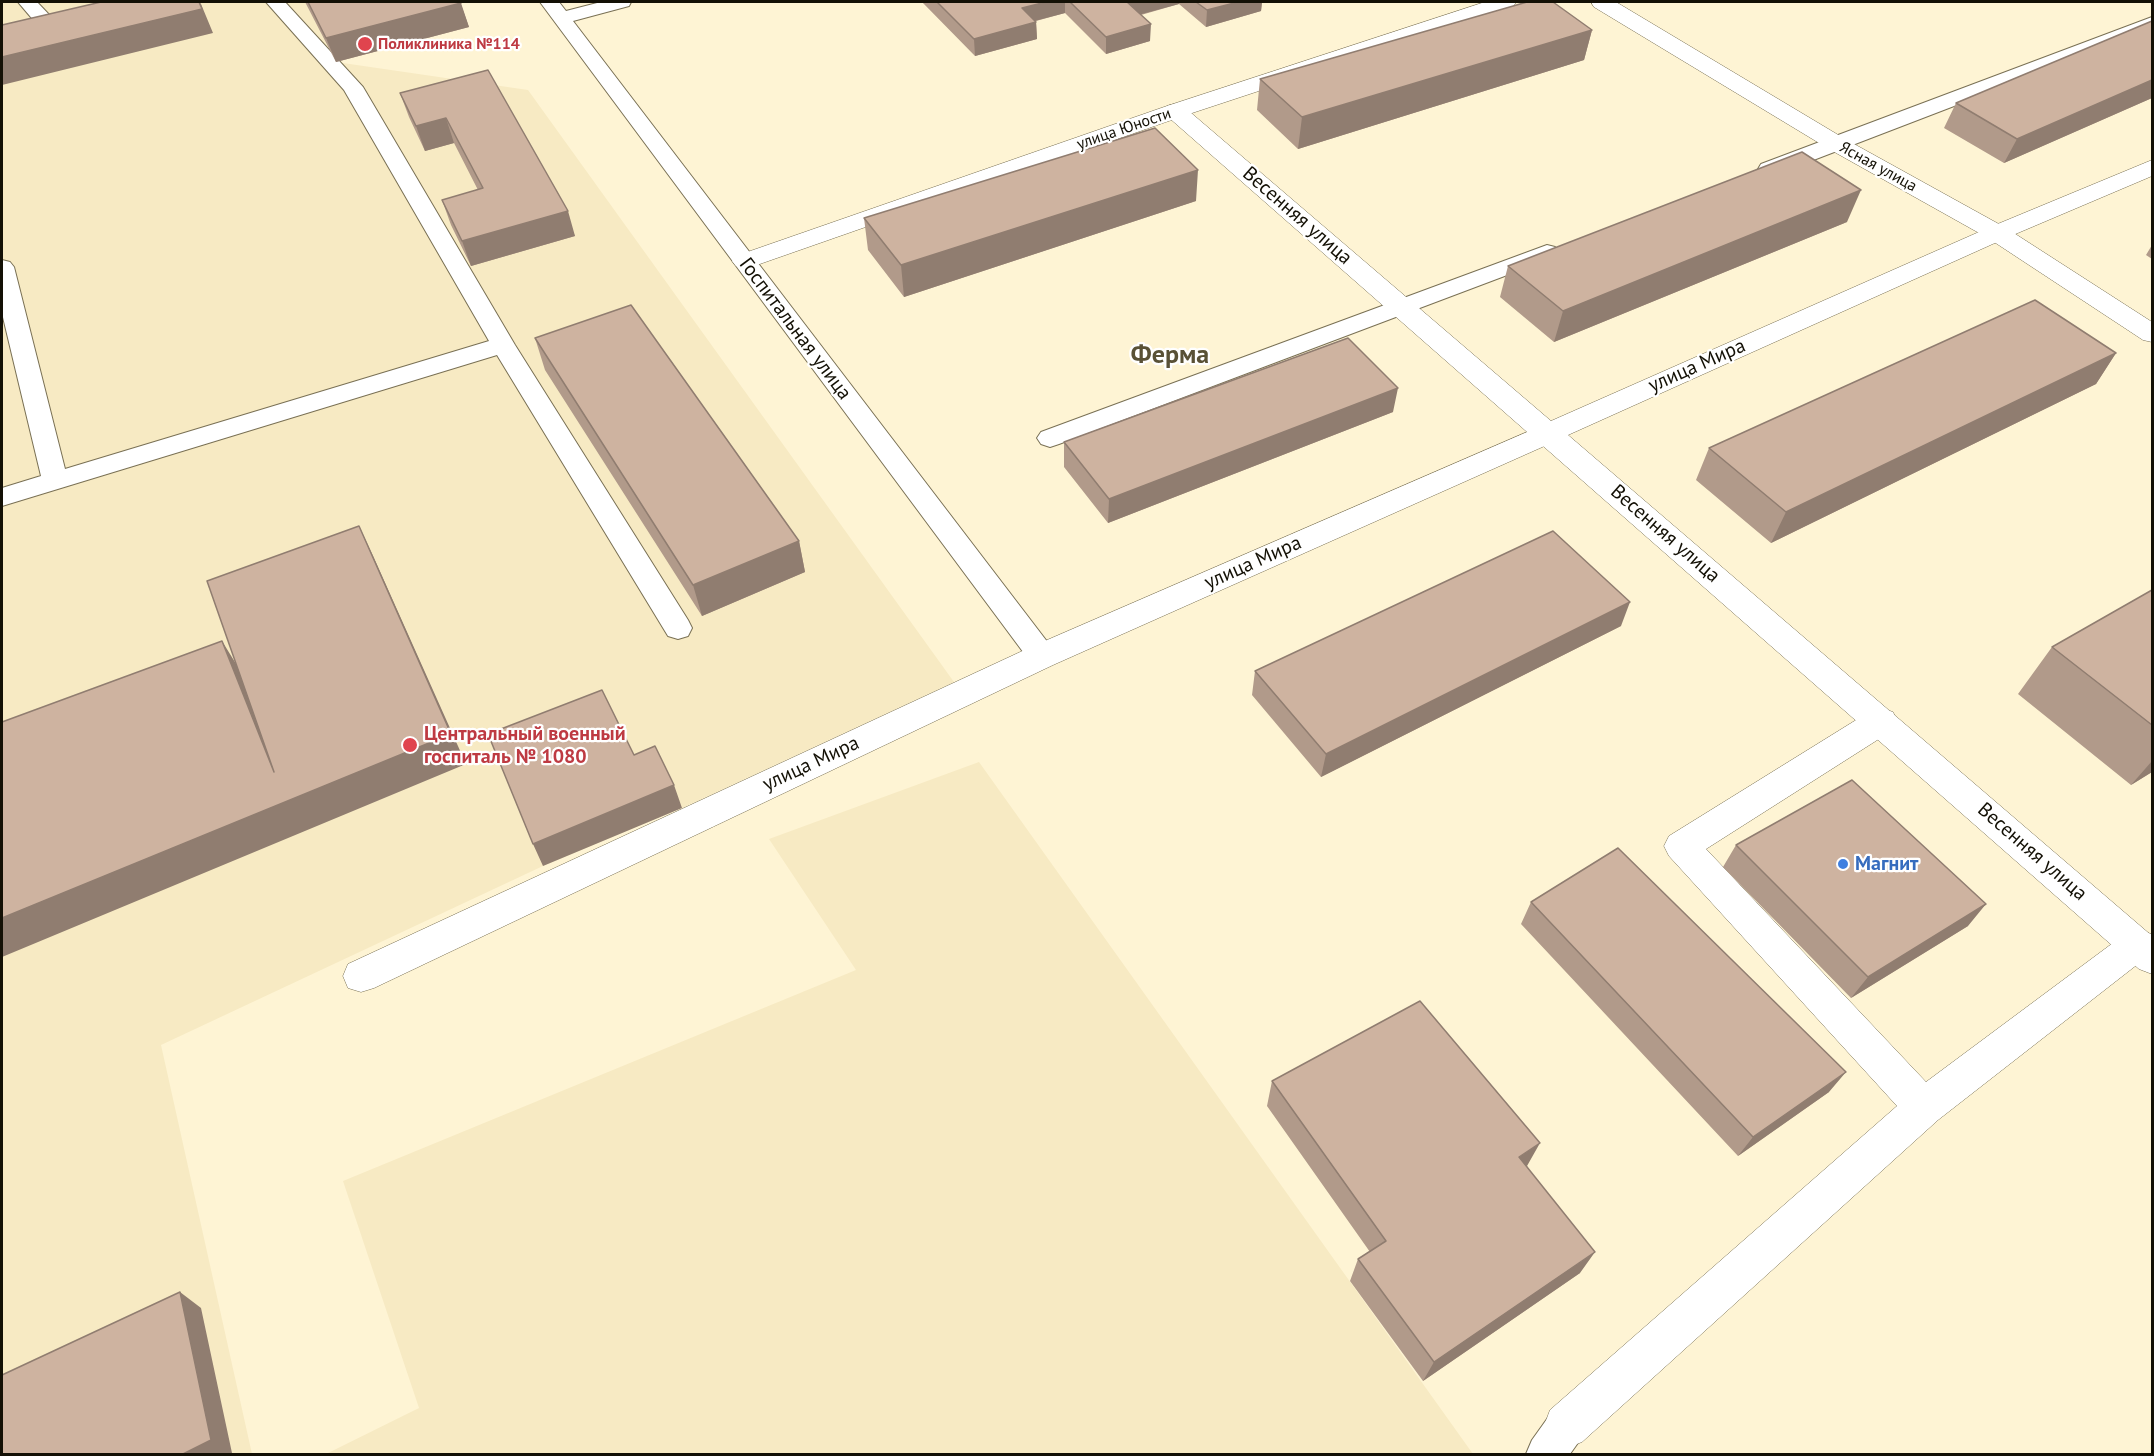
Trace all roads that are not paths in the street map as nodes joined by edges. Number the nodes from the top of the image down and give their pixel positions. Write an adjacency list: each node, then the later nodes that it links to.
1 (27, 2): 9 (lane)
2 (275, 2): 21 (lane)
3 (622, 2): 6 (lane)
4 (1504, 2): 11 (street, улица Юности)
5 (1602, 2): 12 (street, Ясная улица)
6 (555, 10): 17 (lane, Госпитальная улица)
7 (69, 19): 9 (lane)
8 (2152, 23): 12 (lane)
9 (48, 24): 10 (lane)
10 (2, 37)
11 (1176, 111): 17 (street, улица Юности); 19 (street, Весенняя улица)
12 (1837, 144): 14 (lane); 15 (street, Ясная улица)
13 (2152, 167): 15 (street, улица Мира)
14 (1748, 177)
15 (1997, 233): 20 (street, Ясная улица); 22 (street, улица Мира)
16 (1569, 244): 19 (lane)
17 (745, 261): 27 (lane, Госпитальная улица)
18 (2, 267): 24 (lane)
19 (1402, 307): 22 (street, Весенняя улица); 23 (lane)
20 (2152, 334)
21 (503, 345): 24 (lane); 26 (lane)
22 (1548, 433): 27 (street, улица Мира); 28 (street, Весенняя улица)
23 (1050, 438)
24 (55, 481): 25 (lane)
25 (2, 497)
26 (678, 628)
27 (1042, 656): 30 (street, улица Мира)
28 (1881, 721): 29 (street, Весенняя улица); 31 (street)
29 (2145, 952): 31 (street)
30 (361, 976)
31 (1923, 1107): 32 (street)
32 (1556, 1440)

